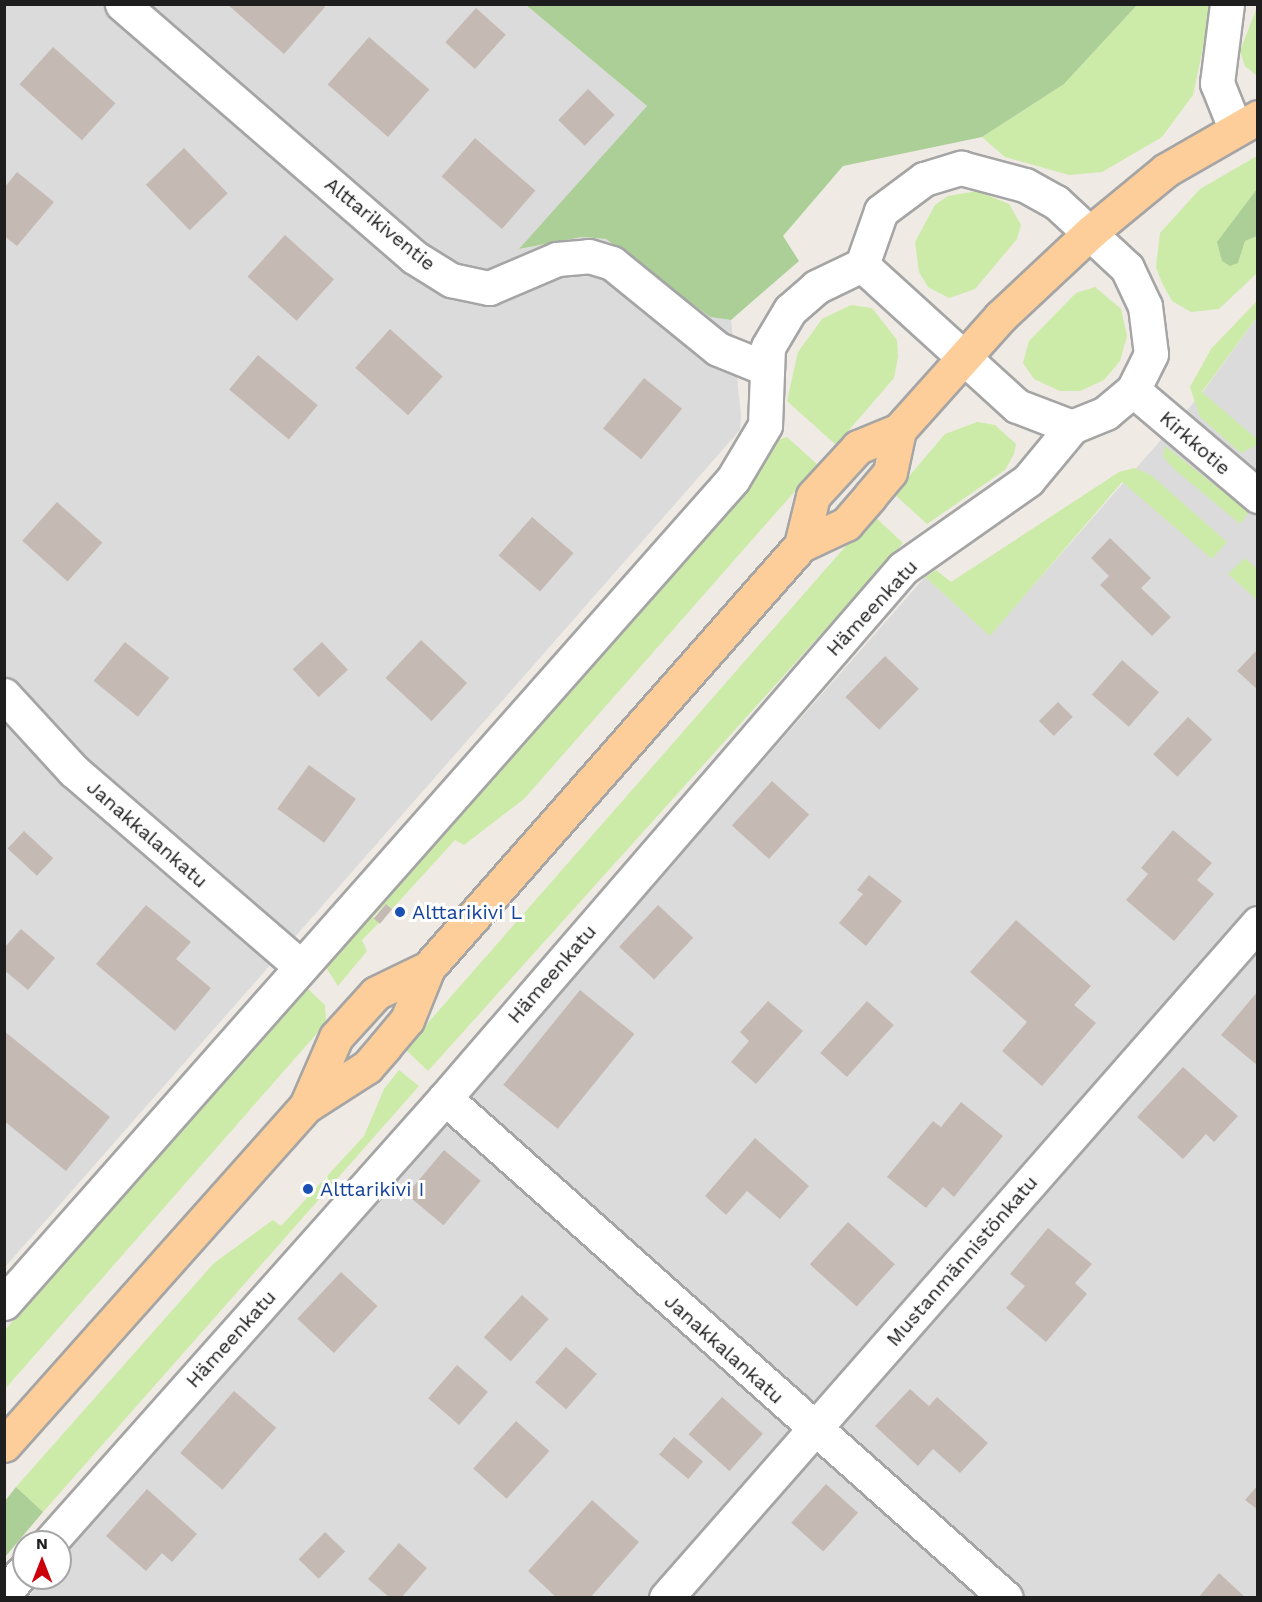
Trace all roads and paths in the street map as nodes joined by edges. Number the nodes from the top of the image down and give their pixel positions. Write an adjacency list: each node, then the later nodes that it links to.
1 (122, 4): 7 (street, Alttarikiventie)
2 (1227, 4): 3 (street)
3 (1246, 123): 4 (main road)
4 (1092, 231): 5 (street, Hämeenkatu); 6 (main road); 8 (street, Hämeenkatu)
5 (862, 265): 6 (street); 7 (street)
6 (962, 357): 9 (street); 10 (main road)
7 (765, 368): 15 (street)
8 (1133, 390): 9 (street, Hämeenkatu); 11 (street, Kirkkotie)
9 (1072, 426): 16 (street, Hämeenkatu)
10 (898, 430): 12 (main road); 12 (main road)
11 (1257, 496)
12 (801, 545): 19 (main road)
13 (4, 695): 15 (street, Janakkalankatu)
14 (1257, 923): 18 (street, Mustanmännistönkatu)
15 (299, 965): 17 (street)
16 (445, 1098): 18 (street, Janakkalankatu); 20 (street, Hämeenkatu)
17 (4, 1304)
18 (814, 1430): 21 (street, Mustanmännistönkatu); 22 (street, Janakkalankatu)
19 (4, 1445)
20 (61, 1530)
21 (666, 1598)
22 (1006, 1598)

